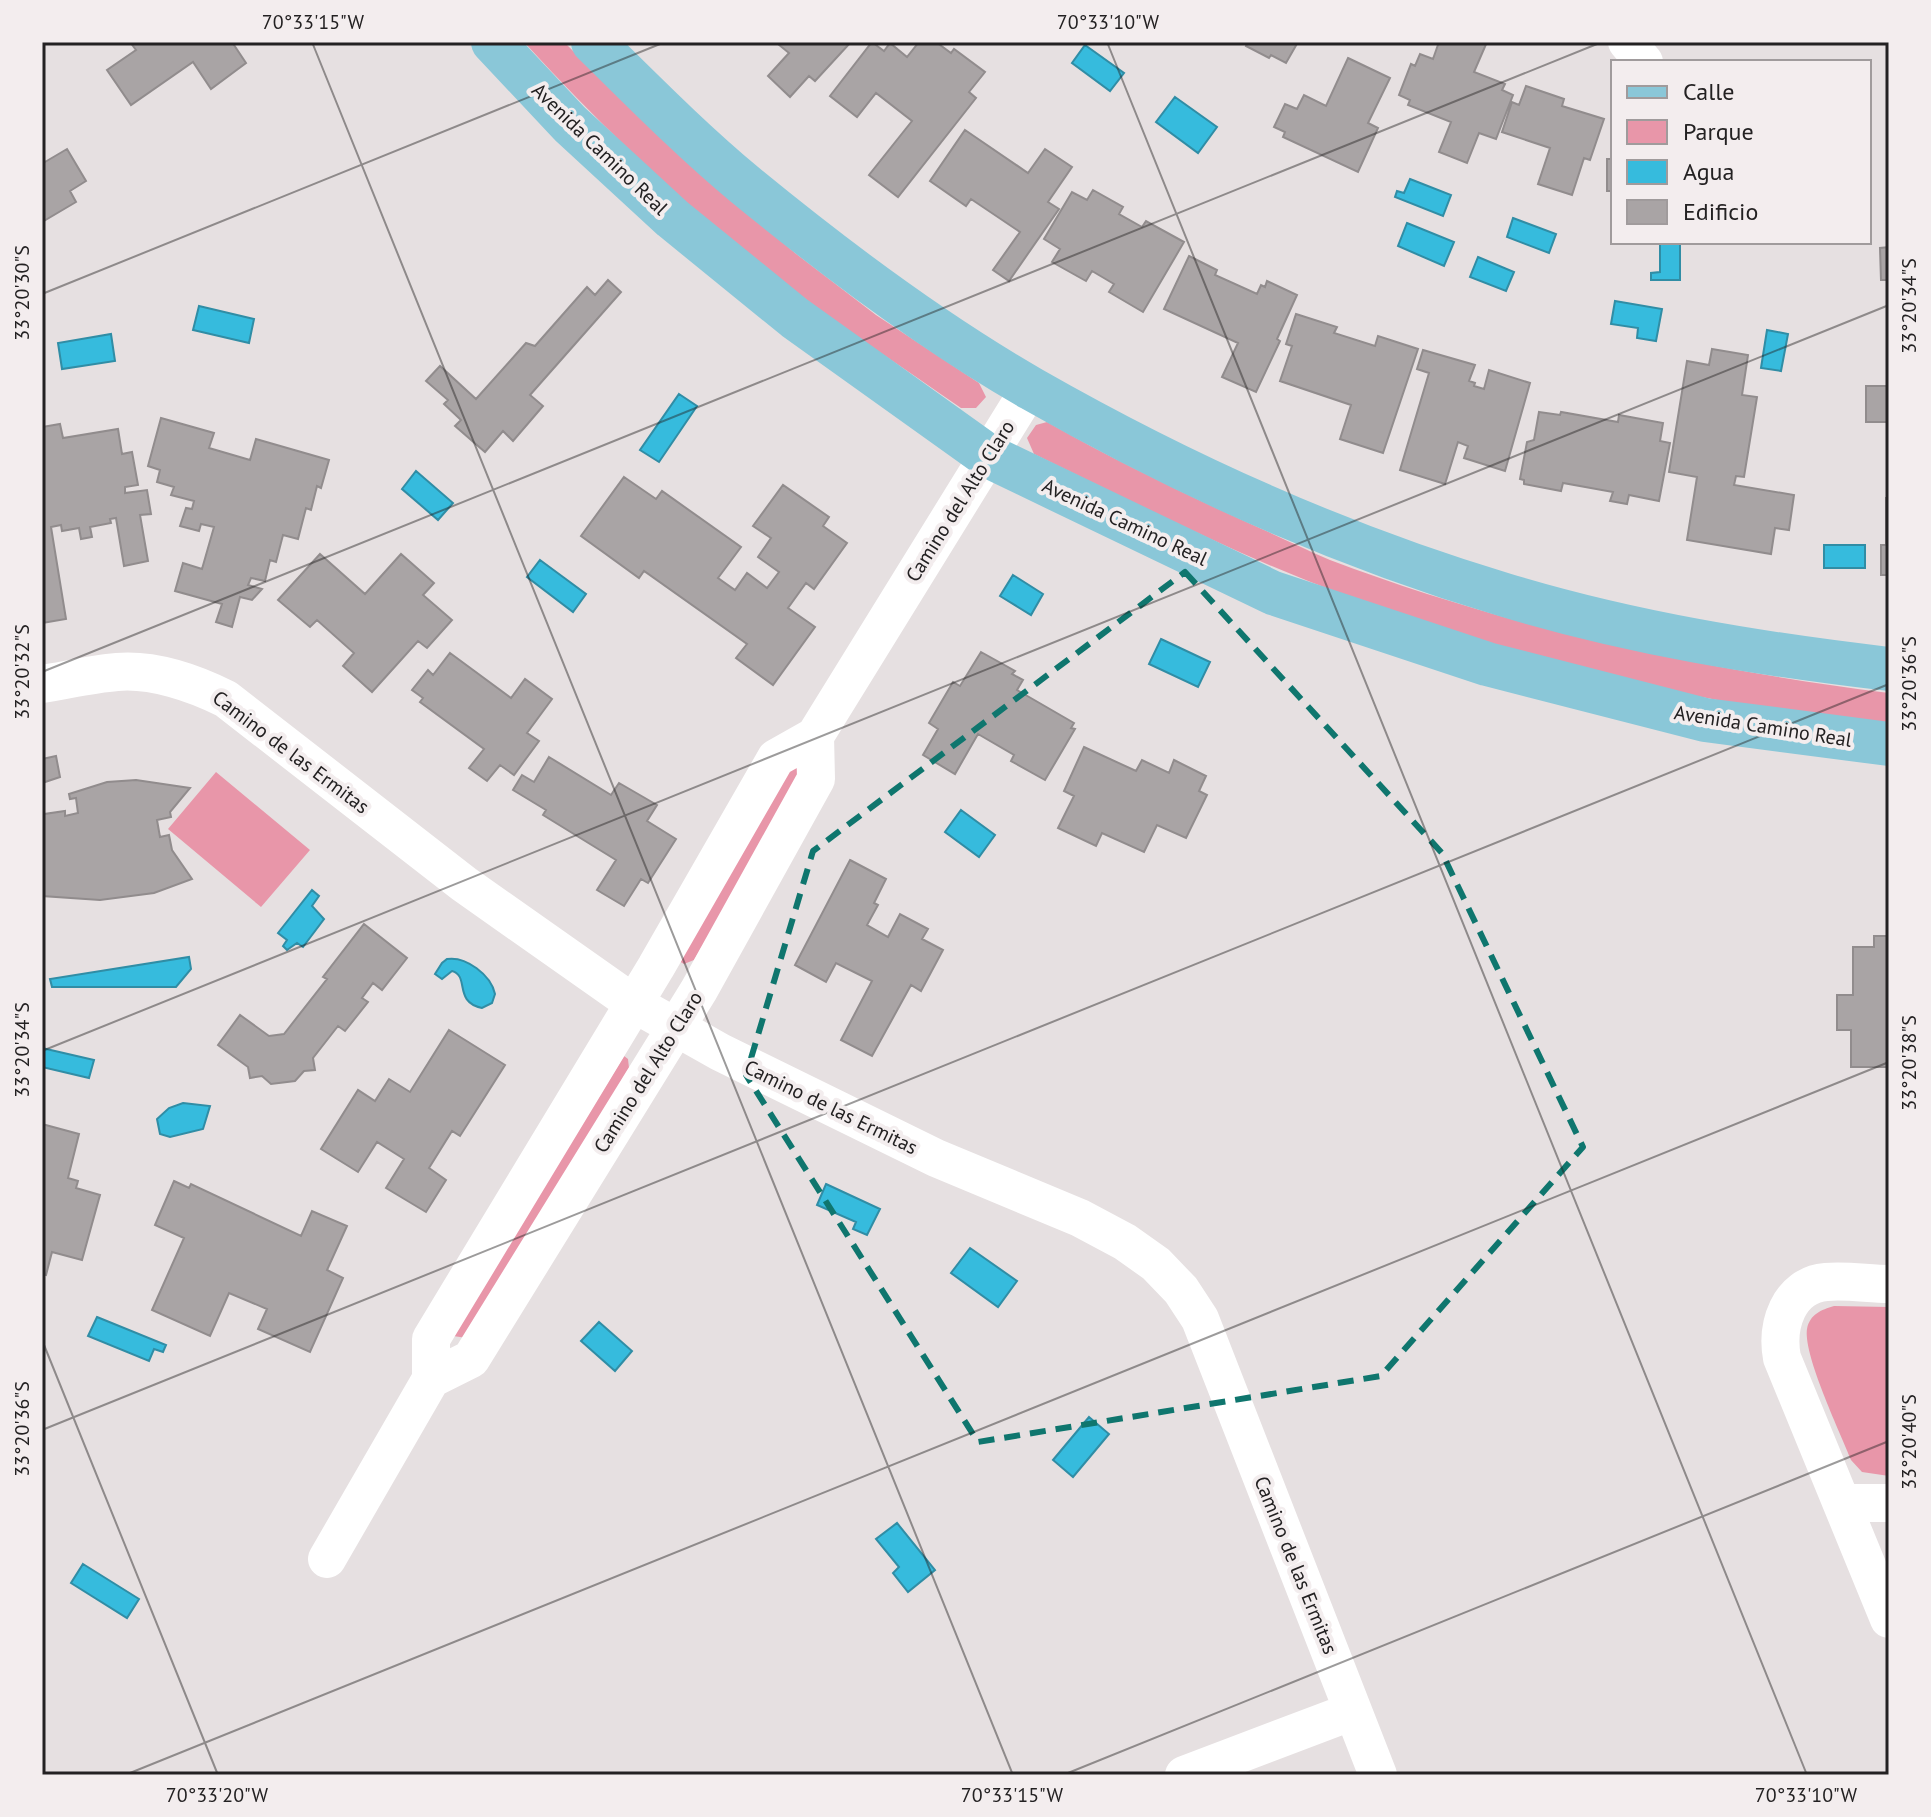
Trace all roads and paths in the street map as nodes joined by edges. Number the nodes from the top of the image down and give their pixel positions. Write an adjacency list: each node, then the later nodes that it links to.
1 (493, 42): 6 (main road, Avenida Camino Real)
2 (593, 42): 5 (main road)
3 (1627, 42): 4 (street)
4 (1642, 60)
5 (1030, 388): 6 (street, Camino del Alto Claro); 7 (main road)
6 (988, 456): 9 (street, Camino del Alto Claro); 10 (main road, Avenida Camino Real)
7 (1889, 669)
8 (42, 684): 11 (street, Camino de las Ermitas)
9 (815, 736): 11 (street, Camino del Alto Claro); 12 (street, Camino del Alto Claro)
10 (1889, 744)
11 (633, 1003): 12 (street, Camino de las Ermitas); 14 (street, Camino del Alto Claro)
12 (676, 1026): 14 (street, Camino del Alto Claro); 19 (street, Camino de las Ermitas)
13 (1889, 1284): 15 (street)
14 (431, 1379): 17 (street)
15 (1844, 1503): 16 (street); 18 (street)
16 (1889, 1503)
17 (327, 1559)
18 (1889, 1619)
19 (1353, 1711): 20 (street); 21 (street, Camino de las Ermitas)
20 (1184, 1775)
21 (1378, 1775)

